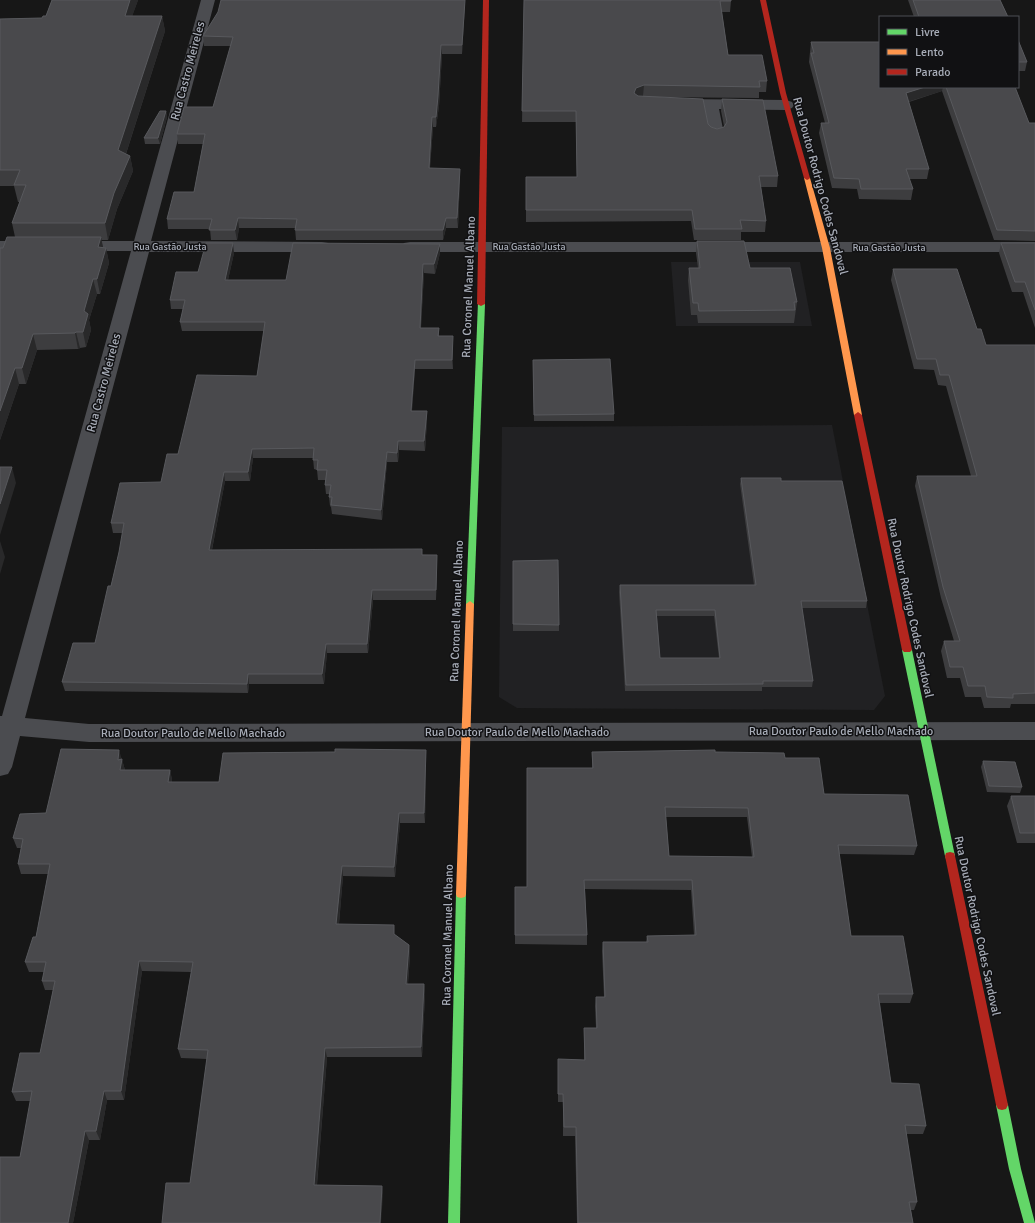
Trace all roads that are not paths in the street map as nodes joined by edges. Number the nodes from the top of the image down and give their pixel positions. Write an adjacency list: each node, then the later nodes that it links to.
1 (208, 0): 12 (street, Rua Castro Meireles)
2 (486, 0): 11 (street, Rua Coronel Manuel Albano)
3 (763, 0): 6 (street, Rua Doutor Rodrigo Codes Sandoval)
4 (658, 104): 5 (street)
5 (710, 104): 6 (street); 7 (street)
6 (786, 105): 14 (street, Rua Doutor Rodrigo Codes Sandoval)
7 (716, 134)
8 (0, 246): 12 (street, Rua Gastão Justa)
9 (340, 246): 12 (street, Rua Gastão Justa)
10 (395, 246): 11 (street, Rua Gastão Justa)
11 (483, 246): 14 (street, Rua Gastão Justa); 18 (street, Rua Coronel Manuel Albano)
12 (141, 247): 15 (street, Rua Castro Meireles)
13 (1035, 247): 14 (street, Rua Gastão Justa)
14 (826, 248): 16 (street, Rua Doutor Rodrigo Codes Sandoval)
15 (6, 725): 18 (street, Rua Doutor Paulo de Mello Machado); 19 (street, Rua Castro Meireles)
16 (924, 731): 17 (street, Rua Doutor Paulo de Mello Machado); 18 (street, Rua Doutor Paulo de Mello Machado); 21 (street, Rua Doutor Rodrigo Codes Sandoval)
17 (1035, 731)
18 (465, 733): 20 (street, Rua Coronel Manuel Albano)
19 (0, 767)
20 (454, 1223)
21 (1030, 1223)

